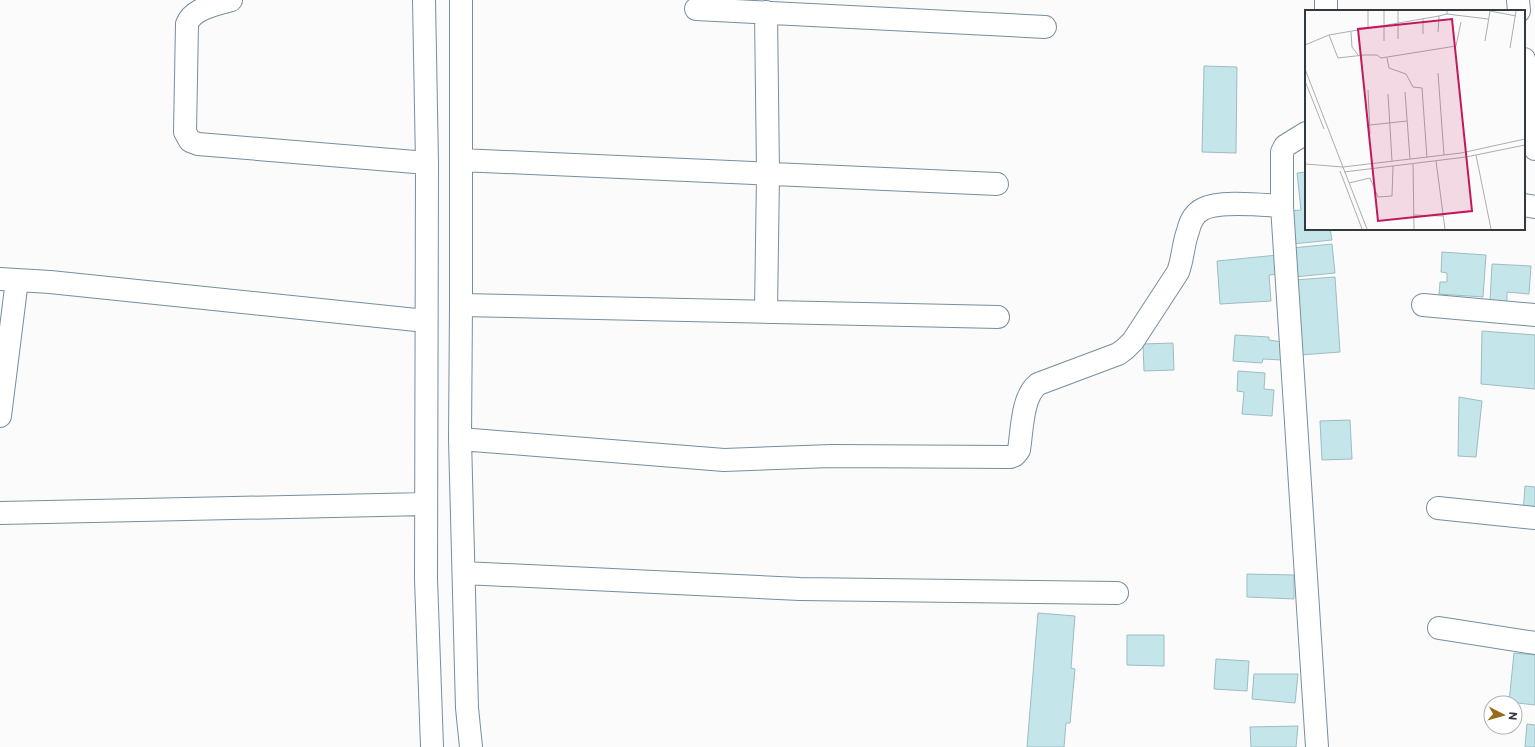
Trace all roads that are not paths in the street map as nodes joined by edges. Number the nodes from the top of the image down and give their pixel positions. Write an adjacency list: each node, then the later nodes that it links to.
1 (231, 0): 14 (street)
2 (424, 0): 14 (street)
3 (461, 0): 13 (street)
4 (1518, 0): 6 (street)
5 (696, 9): 7 (street)
6 (1519, 10)
7 (766, 12): 8 (street); 15 (street)
8 (1045, 27)
9 (1525, 62): 10 (street)
10 (1531, 83): 12 (street)
11 (1305, 135): 18 (street)
12 (1535, 149)
13 (461, 160): 15 (street); 21 (street)
14 (427, 163): 26 (street)
15 (768, 174): 16 (street); 23 (street)
16 (997, 184)
17 (1525, 205): 19 (street)
18 (1282, 206): 28 (street); 39 (street)
19 (1535, 207)
20 (9, 280): 26 (street); 27 (street)
21 (461, 305): 23 (street); 28 (street)
22 (1422, 305): 24 (street)
23 (766, 312): 25 (street)
24 (1535, 315)
25 (998, 317)
26 (426, 321): 29 (street)
27 (0, 416)
28 (460, 439): 33 (street)
29 (426, 504): 31 (street); 37 (street)
30 (1438, 508): 32 (street)
31 (0, 513)
32 (1535, 518)
33 (464, 574): 34 (street); 38 (street)
34 (1117, 593)
35 (1439, 628): 36 (street)
36 (1535, 643)
37 (432, 747)
38 (471, 747)
39 (1317, 747)

